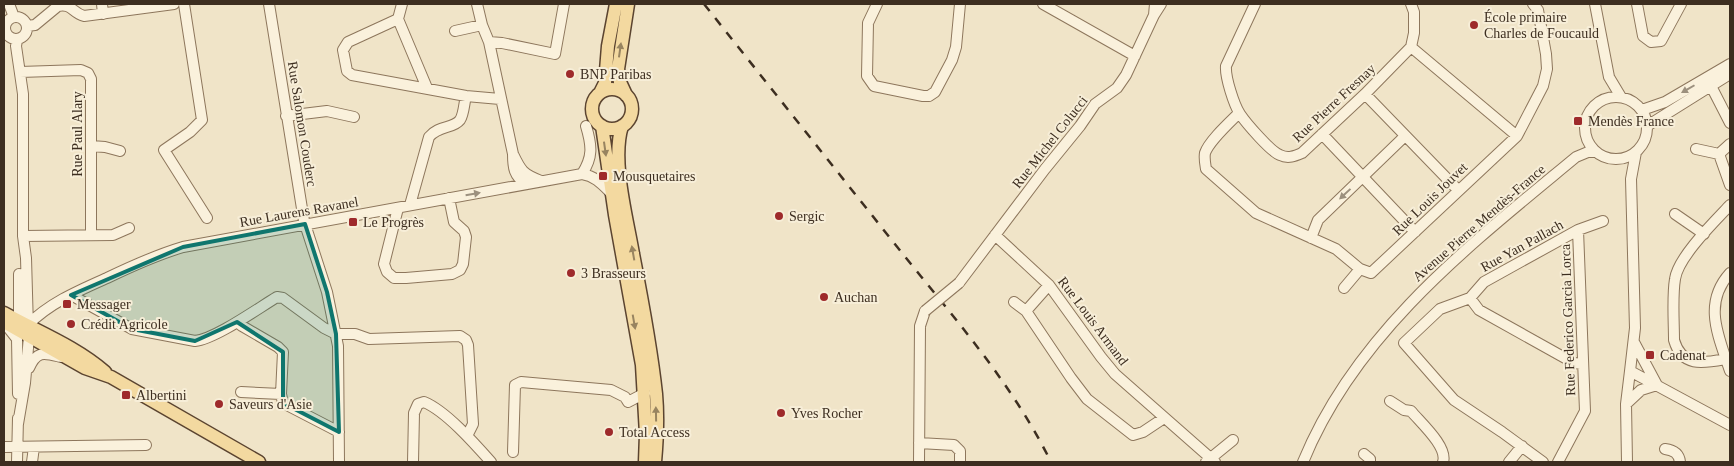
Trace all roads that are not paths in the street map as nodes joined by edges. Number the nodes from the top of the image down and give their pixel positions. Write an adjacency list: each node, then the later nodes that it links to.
1 (9, 4): 23 (street)
2 (174, 4): 21 (street)
3 (184, 4): 81 (street)
4 (269, 4): 48 (street, Rue Salomon Couderc)
5 (402, 4): 24 (street)
6 (478, 4): 25 (street)
7 (564, 4): 30 (street)
8 (616, 4): 39 (main road)
9 (628, 4): 41 (main road, one-way to 9)
10 (877, 4): 11 (street)
11 (960, 4)
12 (1043, 4): 32 (street)
13 (1155, 4): 22 (street, Rue Michel Colucci)
14 (1160, 4): 22 (street, Rue Michel Colucci)
15 (1255, 4): 47 (street, Rue Pierre Fresnay)
16 (1411, 4): 31 (street)
17 (1533, 4): 56 (street)
18 (1595, 4): 36 (street)
19 (1637, 4): 20 (street)
20 (1681, 4)
21 (102, 9): 26 (street)
22 (1154, 15): 32 (street, Rue Michel Colucci)
23 (14, 17): 26 (street); 27 (street)
24 (398, 19): 38 (street); 38 (street)
25 (482, 25): 28 (street); 30 (street)
26 (27, 26): 29 (street)
27 (4, 31): 29 (street)
28 (455, 31)
29 (17, 40): 34 (street)
30 (489, 42): 44 (street)
31 (1410, 48): 40 (street, Rue Pierre Fresnay); 56 (street)
32 (1135, 56): 89 (street, Rue Michel Colucci)
33 (1730, 64): 46 (street, one-way to 46)
34 (20, 72): 59 (street, Rue Paul Alary); 90 (street)
35 (1730, 74): 37 (street)
36 (1609, 77): 43 (street); 45 (street)
37 (1711, 86): 50 (street); 53 (street)
38 (427, 88): 42 (street)
39 (600, 93): 41 (main road); 51 (main road)
40 (1365, 94): 54 (street, Rue Pierre Fresnay); 55 (street)
41 (626, 95): 52 (main road)
42 (466, 96): 44 (street); 78 (street)
43 (1621, 97): 45 (street); 46 (street)
44 (500, 99): 64 (street)
45 (1605, 99): 57 (street)
46 (1642, 110): 53 (street)
47 (1239, 113): 54 (street, Rue Pierre Fresnay); 91 (street)
48 (286, 116): 49 (street); 83 (street, Rue Salomon Couderc)
49 (354, 117)
50 (1730, 123)
51 (596, 126): 52 (main road); 68 (street); 75 (main road, one-way to 75)
52 (622, 126): 141 (main road, one-way to 52)
53 (1647, 126): 63 (street)
54 (1322, 134): 69 (street)
55 (1405, 136): 69 (street); 74 (street)
56 (1517, 136): 74 (street, Rue Louis Jouvet)
57 (1587, 138): 62 (street); 66 (street, Avenue Pierre Mendès-France)
58 (1730, 144): 65 (street)
59 (91, 146): 61 (street); 88 (street, Rue Paul Alary)
60 (1696, 150): 65 (street)
61 (120, 151)
62 (1596, 152): 66 (street, Avenue Pierre Mendès-France); 67 (street)
63 (1636, 152): 67 (street); 70 (street)
64 (513, 154): 71 (street); 72 (street)
65 (1719, 154): 73 (street)
66 (1576, 157): 144 (street, Avenue Pierre Mendès-France)
67 (1621, 158): 70 (street)
68 (582, 174): 71 (street, Rue Laurens Ravanel); 75 (street)
69 (1363, 177): 86 (street); 91 (street, one-way to 91)
70 (1631, 179): 103 (street)
71 (542, 182): 72 (street, Rue Laurens Ravanel)
72 (526, 184): 76 (street, Rue Laurens Ravanel, one-way to 72)
73 (1730, 185)
74 (1458, 190): 86 (street, Rue Louis Jouvet)
75 (611, 193): 114 (main road, one-way to 114)
76 (449, 198): 78 (street, Rue Laurens Ravanel); 79 (street)
77 (1730, 205): 87 (street)
78 (410, 206): 79 (street, Rue Laurens Ravanel)
79 (398, 208): 83 (street, Rue Laurens Ravanel)
80 (1675, 214): 87 (street)
81 (207, 218)
82 (1604, 221): 85 (street, Rue Yan Pallach)
83 (305, 224): 96 (street, Rue Laurens Ravanel); 102 (street, Rue Salomon Couderc)
84 (129, 228): 88 (street)
85 (1578, 230): 97 (street, Rue Yan Pallach); 107 (street, Rue Federico Garcia Lorca)
86 (1415, 232): 92 (street, Rue Louis Jouvet)
87 (1704, 234): 105 (street)
88 (90, 235): 90 (street)
89 (995, 235): 94 (street, Rue Louis Armand); 125 (street, Rue Michel Colucci, bridge)
90 (23, 236): 100 (street)
91 (1311, 238): 92 (street)
92 (1360, 269): 95 (street)
93 (1730, 273): 105 (street)
94 (1049, 285): 99 (street); 119 (street, Rue Louis Armand)
95 (1344, 288)
96 (71, 295): 100 (street, Rue Laurens Ravanel); 101 (street)
97 (1470, 298): 107 (street); 127 (street)
98 (1014, 302): 99 (street)
99 (1026, 311): 119 (street)
100 (20, 321): 104 (street); 104 (street); 106 (main road); 110 (main road); 111 (street); 116 (street)
101 (237, 322): 102 (street); 115 (street)
102 (336, 334): 122 (street, Rue Salomon Couderc); 123 (street)
103 (1634, 342): 108 (street); 112 (street)
104 (18, 357): 120 (street)
105 (1726, 359): 109 (street)
106 (72, 361): 110 (main road); 111 (street)
107 (1583, 364): 148 (street, Rue Federico Garcia Lorca)
108 (1630, 371): 112 (street); 118 (street)
109 (1730, 371)
110 (111, 377): 136 (main road)
111 (25, 383): 116 (street)
112 (1657, 385): 118 (street); 121 (street)
113 (241, 392): 115 (street)
114 (645, 393): 132 (street); 140 (main road)
115 (281, 394): 122 (street)
116 (22, 400): 120 (street)
117 (1390, 401): 145 (street)
118 (1626, 404): 149 (street)
119 (1164, 418): 133 (street, Rue Louis Armand)
120 (18, 424): 128 (street)
121 (1730, 425)
122 (339, 432): 137 (street, Rue Salomon Couderc)
123 (467, 436): 138 (street); 139 (street)
124 (1233, 440): 133 (street)
125 (919, 443): 142 (street); 143 (street)
126 (146, 445): 129 (street)
127 (1522, 446): 146 (street); 147 (street)
128 (18, 447): 129 (street); 130 (street); 134 (street)
129 (34, 447): 135 (street)
130 (4, 448)
131 (1665, 449): 150 (street)
132 (513, 452)
133 (1211, 461)
134 (17, 462)
135 (32, 462)
136 (259, 462)
137 (338, 462)
138 (413, 462)
139 (491, 462)
140 (645, 462)
141 (655, 462)
142 (919, 462)
143 (960, 462)
144 (1303, 462)
145 (1443, 462)
146 (1509, 462)
147 (1543, 462)
148 (1558, 462)
149 (1627, 462)
150 (1680, 462)

